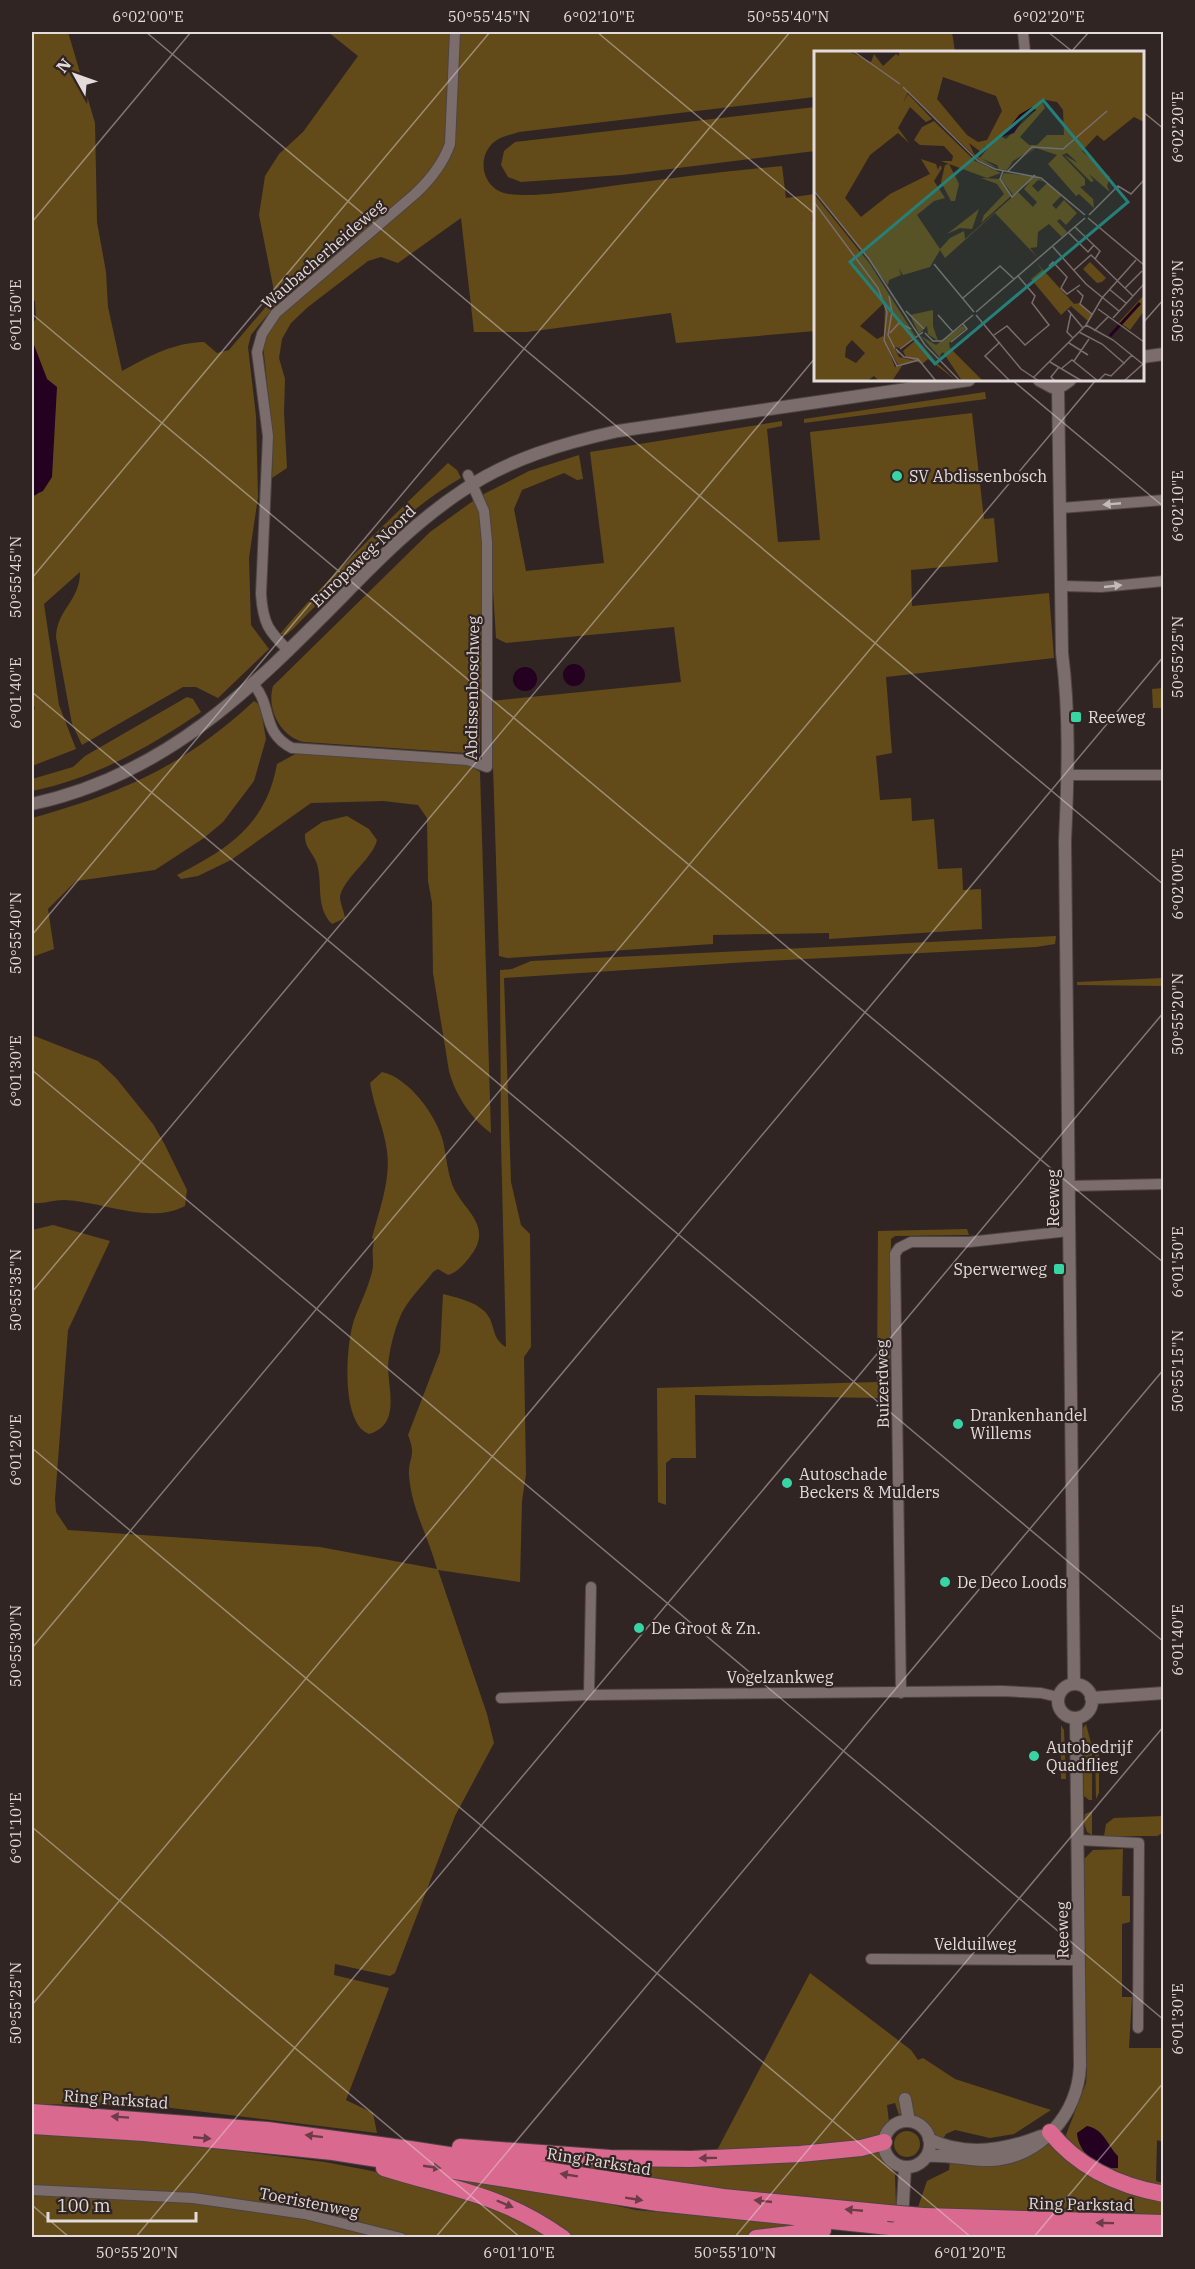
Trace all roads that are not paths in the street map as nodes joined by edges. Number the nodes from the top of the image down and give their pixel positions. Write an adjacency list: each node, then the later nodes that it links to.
1 (455, 32): 15 (street, Waubacherheideweg)
2 (1023, 32): 3 (street)
3 (1025, 51)
4 (1164, 354): 5 (street)
5 (1144, 357)
6 (962, 381): 10 (street, Europaweg-Noord)
7 (1040, 381): 9 (street)
8 (1068, 381): 9 (street)
9 (1058, 387): 12 (street, Reeweg)
10 (470, 480): 15 (street, Europaweg-Noord); 16 (street, Abdissenboschweg)
11 (1164, 500): 12 (street, one-way to 12)
12 (1061, 508): 14 (street, Reeweg)
13 (1164, 581): 14 (street, one-way to 13)
14 (1062, 586): 17 (street, Reeweg)
15 (288, 651): 16 (street, Europaweg-Noord)
16 (254, 685): 19 (street, Europaweg-Noord)
17 (1068, 775): 18 (street); 21 (street, Reeweg)
18 (1164, 775)
19 (32, 804)
20 (1164, 1184): 21 (street)
21 (1069, 1186): 22 (street, Reeweg)
22 (1069, 1231): 24 (street, Reeweg); 25 (street, Buizerdweg)
23 (591, 1587): 27 (street)
24 (1074, 1684): 28 (street); 30 (street)
25 (901, 1693): 27 (street, Vogelzankweg); 28 (street, Vogelzankweg)
26 (1164, 1693): 30 (street)
27 (589, 1695): 29 (street, Vogelzankweg)
28 (1058, 1697): 31 (street)
29 (501, 1698)
30 (1091, 1698): 31 (street)
31 (1076, 1718): 32 (street, Reeweg)
32 (1078, 1840): 34 (street, Reeweg); 35 (street)
33 (871, 1959): 34 (street, Velduilweg)
34 (1079, 1960): 40 (street, Reeweg)
35 (1138, 2028)
36 (904, 2099): 38 (street)
37 (32, 2112): 43 (highway, Ring Parkstad, one-way to 37)
38 (909, 2121): 41 (street); 42 (street)
39 (32, 2126): 44 (highway, Ring Parkstad, one-way to 44)
40 (1050, 2132): 41 (street); 45 (street, Reeweg); 48 (highway)
41 (930, 2139): 45 (street)
42 (884, 2142): 43 (highway, one-way to 43); 46 (street)
43 (372, 2143): 49 (highway, Ring Parkstad, one-way to 43)
44 (333, 2152): 49 (highway, Ring Parkstad, one-way to 49); 54 (highway, one-way to 54)
45 (927, 2156): 46 (street)
46 (905, 2167): 56 (street)
47 (32, 2190): 53 (street, Toeristenweg)
48 (1164, 2193)
49 (887, 2220): 50 (highway, Ring Parkstad, bridge); 55 (highway)
50 (922, 2223): 51 (highway, Ring Parkstad, one-way to 50); 52 (highway, Ring Parkstad)
51 (1164, 2223)
52 (1164, 2237)
53 (401, 2238)
54 (564, 2238)
55 (756, 2238)
56 (901, 2238)

